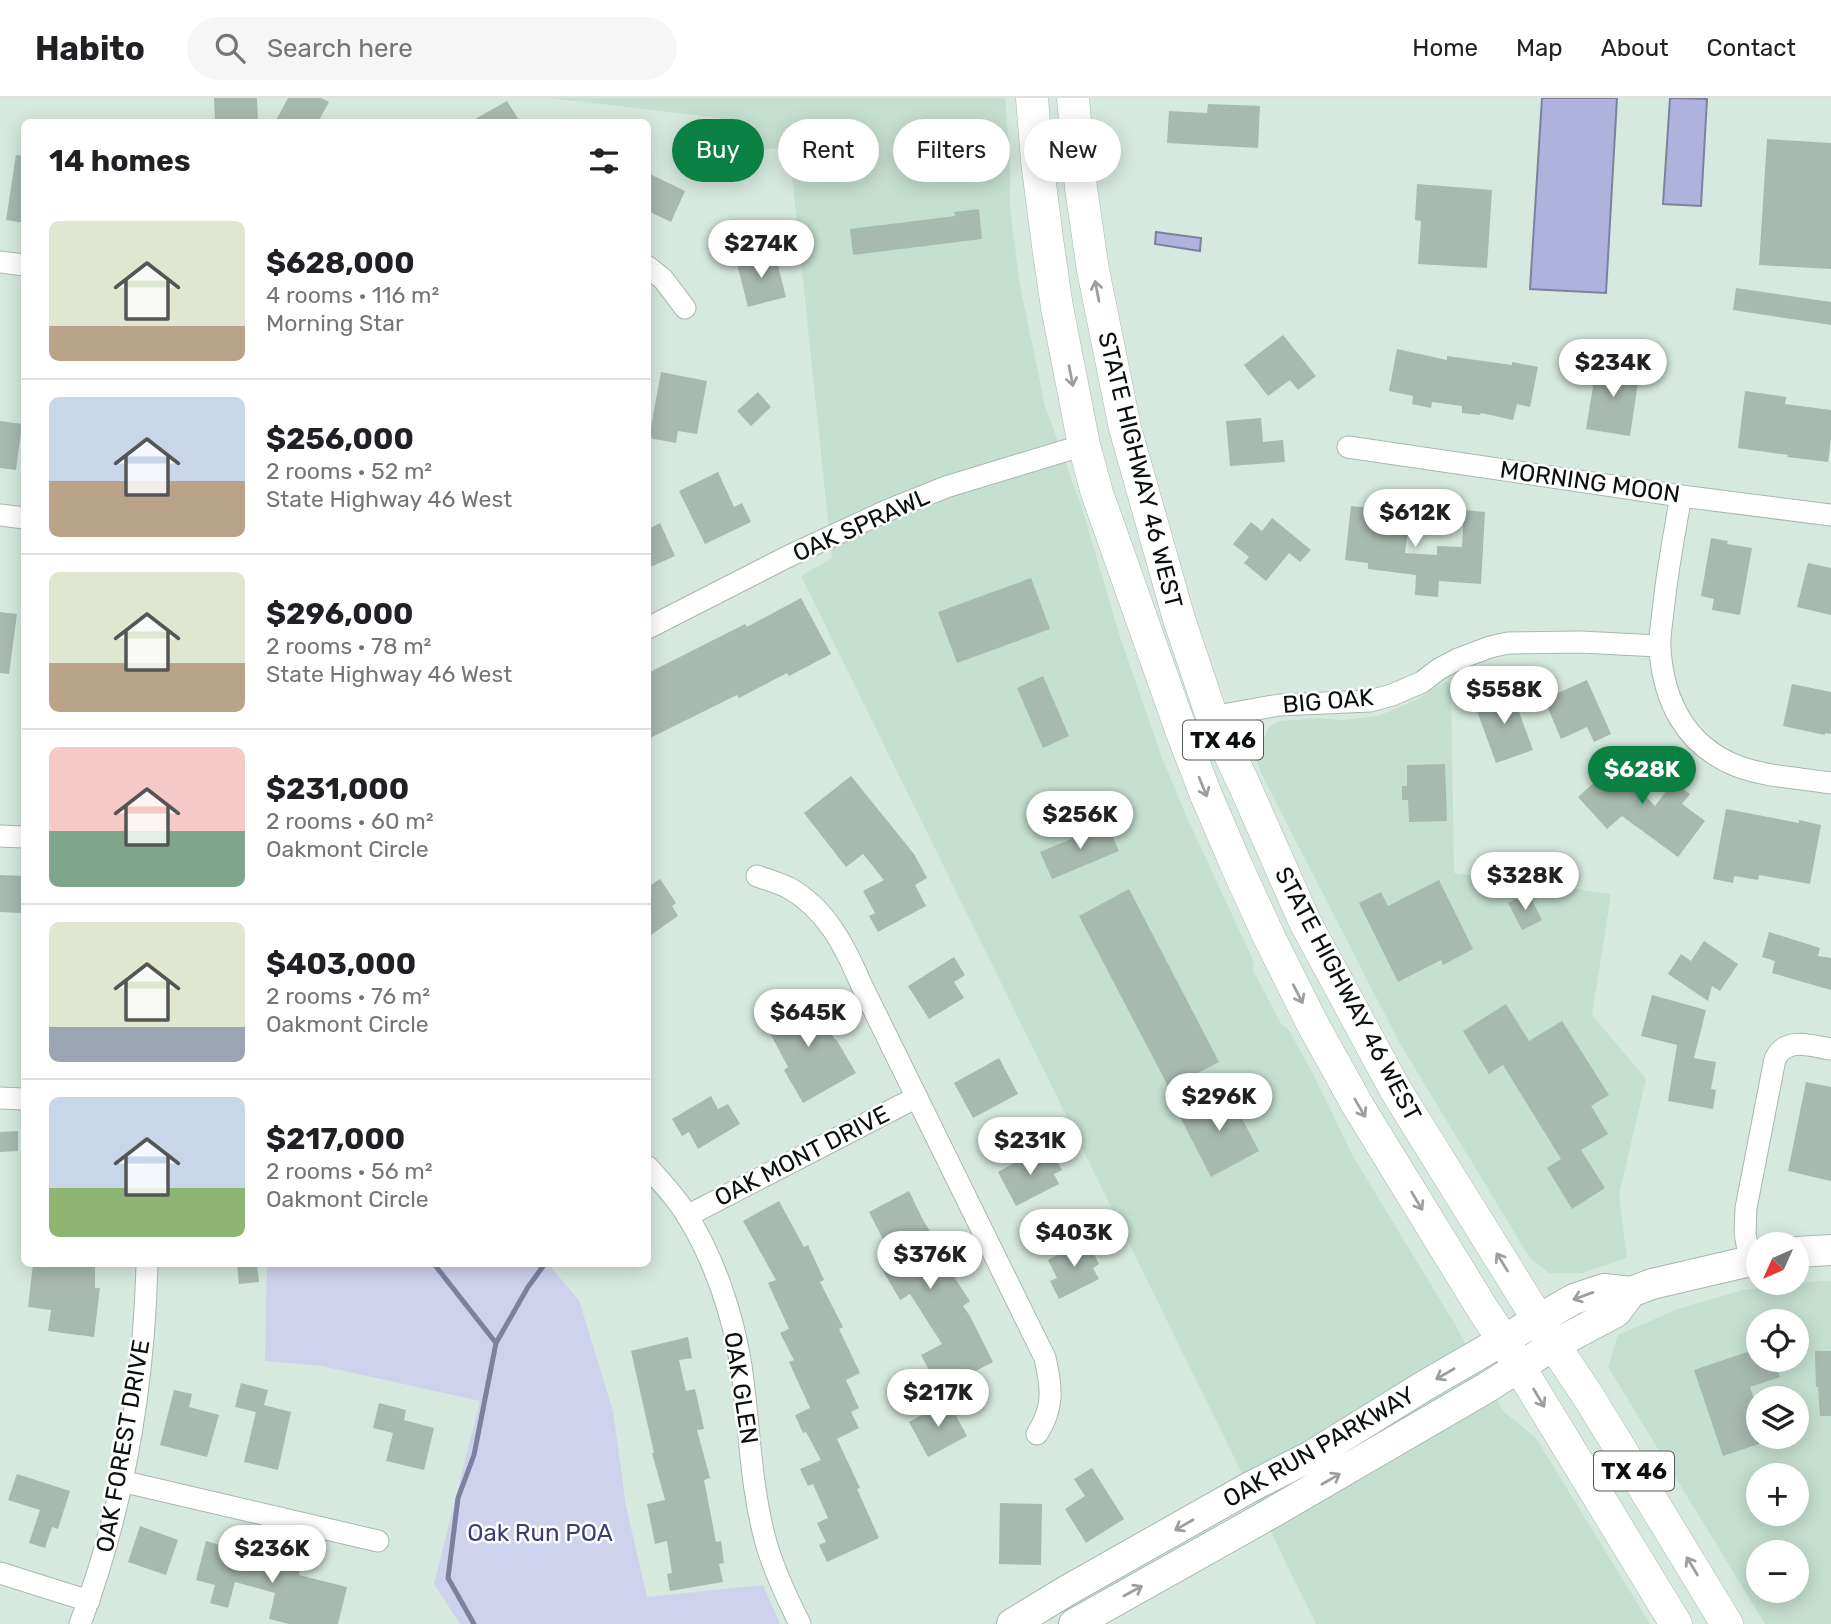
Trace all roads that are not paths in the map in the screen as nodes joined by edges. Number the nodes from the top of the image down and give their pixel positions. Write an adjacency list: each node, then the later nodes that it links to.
1 (1032, 98): 7 (main road, STATE HIGHWAY 46 WEST / TX 46, one-way to 7)
2 (1073, 98): 16 (main road, STATE HIGHWAY 46 WEST / TX 46, one-way to 2)
3 (0, 262): 4 (street)
4 (21, 265)
5 (651, 269): 6 (street)
6 (685, 308)
7 (1084, 445): 9 (main road, STATE HIGHWAY 46 WEST / TX 46); 14 (street, OAK SPRAWL)
8 (1348, 447): 10 (street, MORNING MOON)
9 (1097, 493): 16 (main road); 17 (main road, STATE HIGHWAY 46 WEST / TX 46)
10 (1681, 496): 12 (street, MORNING MOON); 15 (street)
11 (0, 515): 13 (street)
12 (1831, 515)
13 (21, 518)
14 (651, 626)
15 (1659, 646): 16 (street, BIG OAK); 18 (street)
16 (1212, 717): 22 (main road, STATE HIGHWAY 46 WEST / TX 46)
17 (1180, 727): 22 (main road); 35 (main road, STATE HIGHWAY 46 WEST / TX 46, one-way to 35)
18 (1831, 783)
19 (0, 836): 20 (street)
20 (21, 836)
21 (757, 876): 24 (street)
22 (1304, 922): 34 (main road, STATE HIGHWAY 46 WEST / TX 46, one-way to 22)
23 (1831, 1049): 29 (street)
24 (917, 1097): 28 (street, OAK MONT DRIVE); 37 (street)
25 (0, 1098): 26 (street)
26 (21, 1098)
27 (651, 1171): 28 (street, OAK GLEN)
28 (687, 1216): 43 (street, OAK GLEN)
29 (1746, 1236)
30 (1831, 1250): 31 (street)
31 (1810, 1251)
32 (1746, 1262): 34 (street, OAK RUN PARKWAY)
33 (147, 1267): 38 (street, OAK FOREST DRIVE)
34 (1546, 1332): 35 (street, OAK RUN PARKWAY); 36 (street, OAK RUN PARKWAY); 47 (main road, STATE HIGHWAY 46 WEST / TX 46, one-way to 34)
35 (1503, 1340): 36 (main road, STATE HIGHWAY 46 WEST / TX 46); 44 (street, OAK RUN PARKWAY, one-way to 44)
36 (1520, 1367): 45 (street, OAK RUN PARKWAY, one-way to 36); 46 (main road, STATE HIGHWAY 46 WEST / TX 46, one-way to 46)
37 (1037, 1434)
38 (121, 1481): 39 (street); 41 (street, OAK FOREST DRIVE)
39 (378, 1541)
40 (0, 1573): 41 (street)
41 (89, 1601): 42 (street, OAK FOREST DRIVE)
42 (80, 1624)
43 (800, 1624)
44 (1012, 1624)
45 (1073, 1624)
46 (1676, 1624)
47 (1727, 1624)

